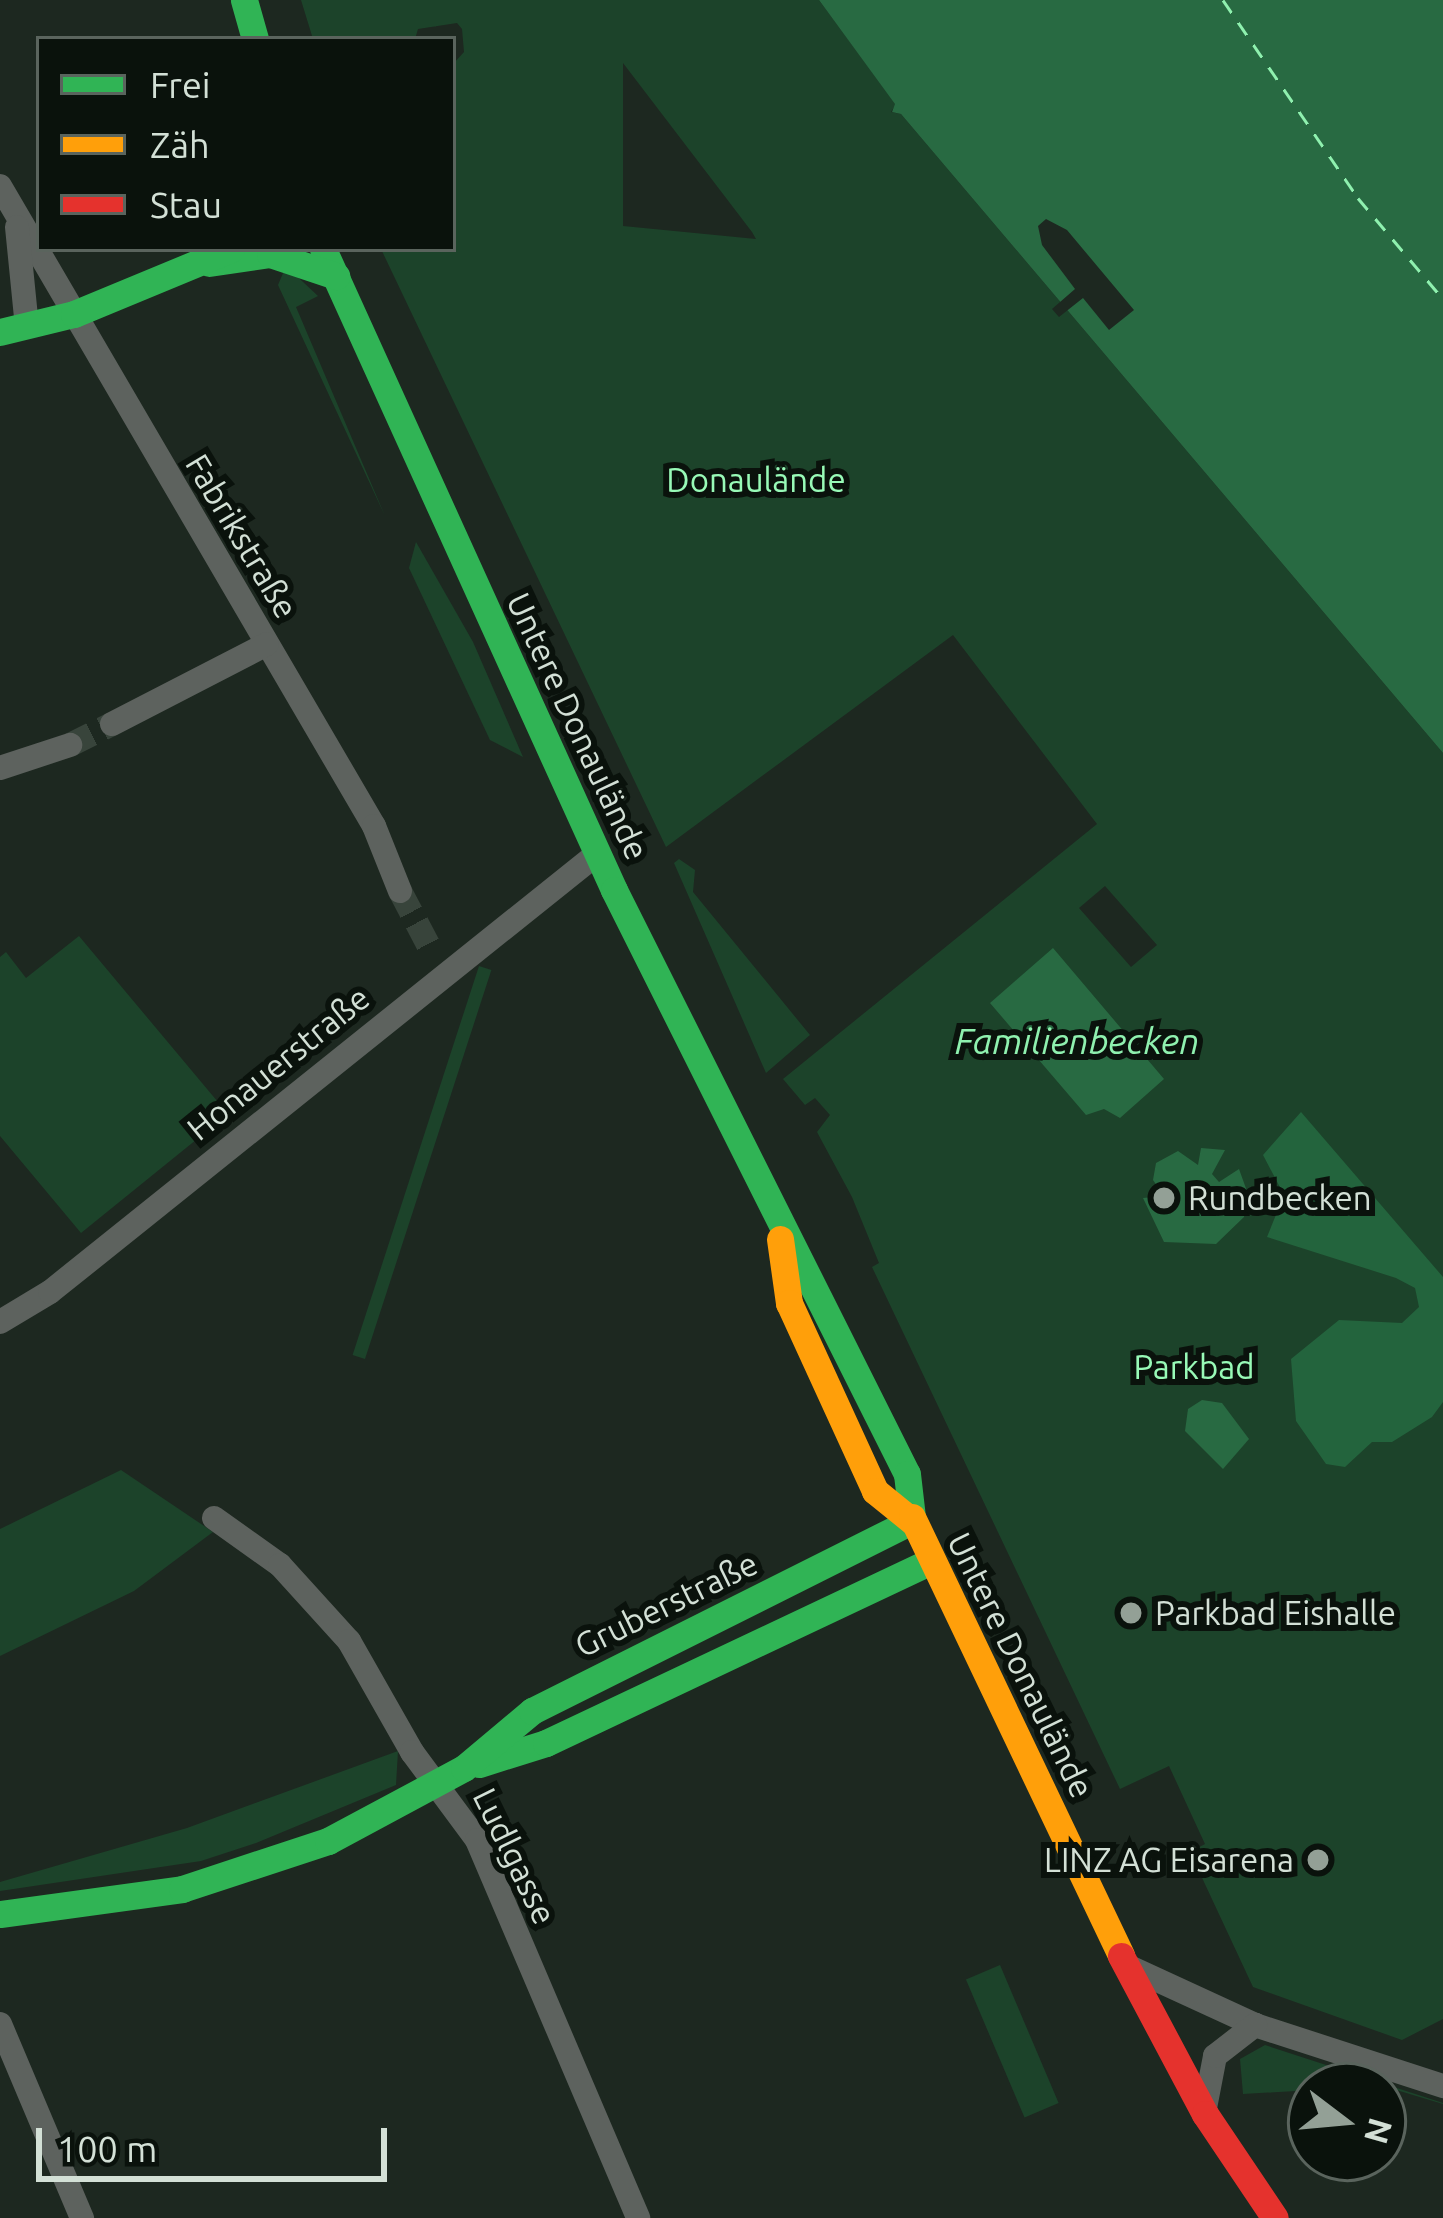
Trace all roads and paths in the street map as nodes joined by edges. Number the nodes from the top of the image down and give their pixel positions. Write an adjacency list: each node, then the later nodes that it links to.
1 (244, 0): 2 (main road)
2 (254, 36)
3 (0, 186): 4 (street, Fabrikstraße)
4 (16, 219): 6 (street, Fabrikstraße); 11 (street, Fabrikstraße)
5 (36, 252): 10 (street, Fabrikstraße)
6 (36, 252)
7 (324, 252): 9 (main road, Untere Donaulände)
8 (220, 256): 9 (main road); 10 (main road)
9 (336, 276): 16 (main road, Untere Donaulände)
10 (74, 314): 11 (main road); 12 (street, Fabrikstraße)
11 (13, 329)
12 (267, 644): 13 (street); 17 (street, Fabrikstraße)
13 (112, 724)
14 (70, 745): 15 (street)
15 (0, 768)
16 (598, 854): 18 (street, Honauerstraße); 20 (main road, Untere Donaulände)
17 (400, 891)
18 (0, 1322)
19 (214, 1518): 22 (street, Ludlgasse)
20 (912, 1521): 21 (main road, Untere Donaulände); 22 (main road, Gruberstraße)
21 (931, 1561): 22 (main road, Gruberstraße); 24 (main road, Untere Donaulände)
22 (452, 1776): 23 (main road, Gruberstraße); 30 (street, Ludlgasse)
23 (0, 1914)
24 (1125, 1965): 26 (street); 28 (main road, Untere Donaulände)
25 (0, 2024): 29 (street)
26 (1255, 2026): 27 (street); 28 (street)
27 (1443, 2086)
28 (1205, 2114): 31 (main road, Untere Donaulände)
29 (82, 2218)
30 (638, 2218)
31 (1274, 2218)

